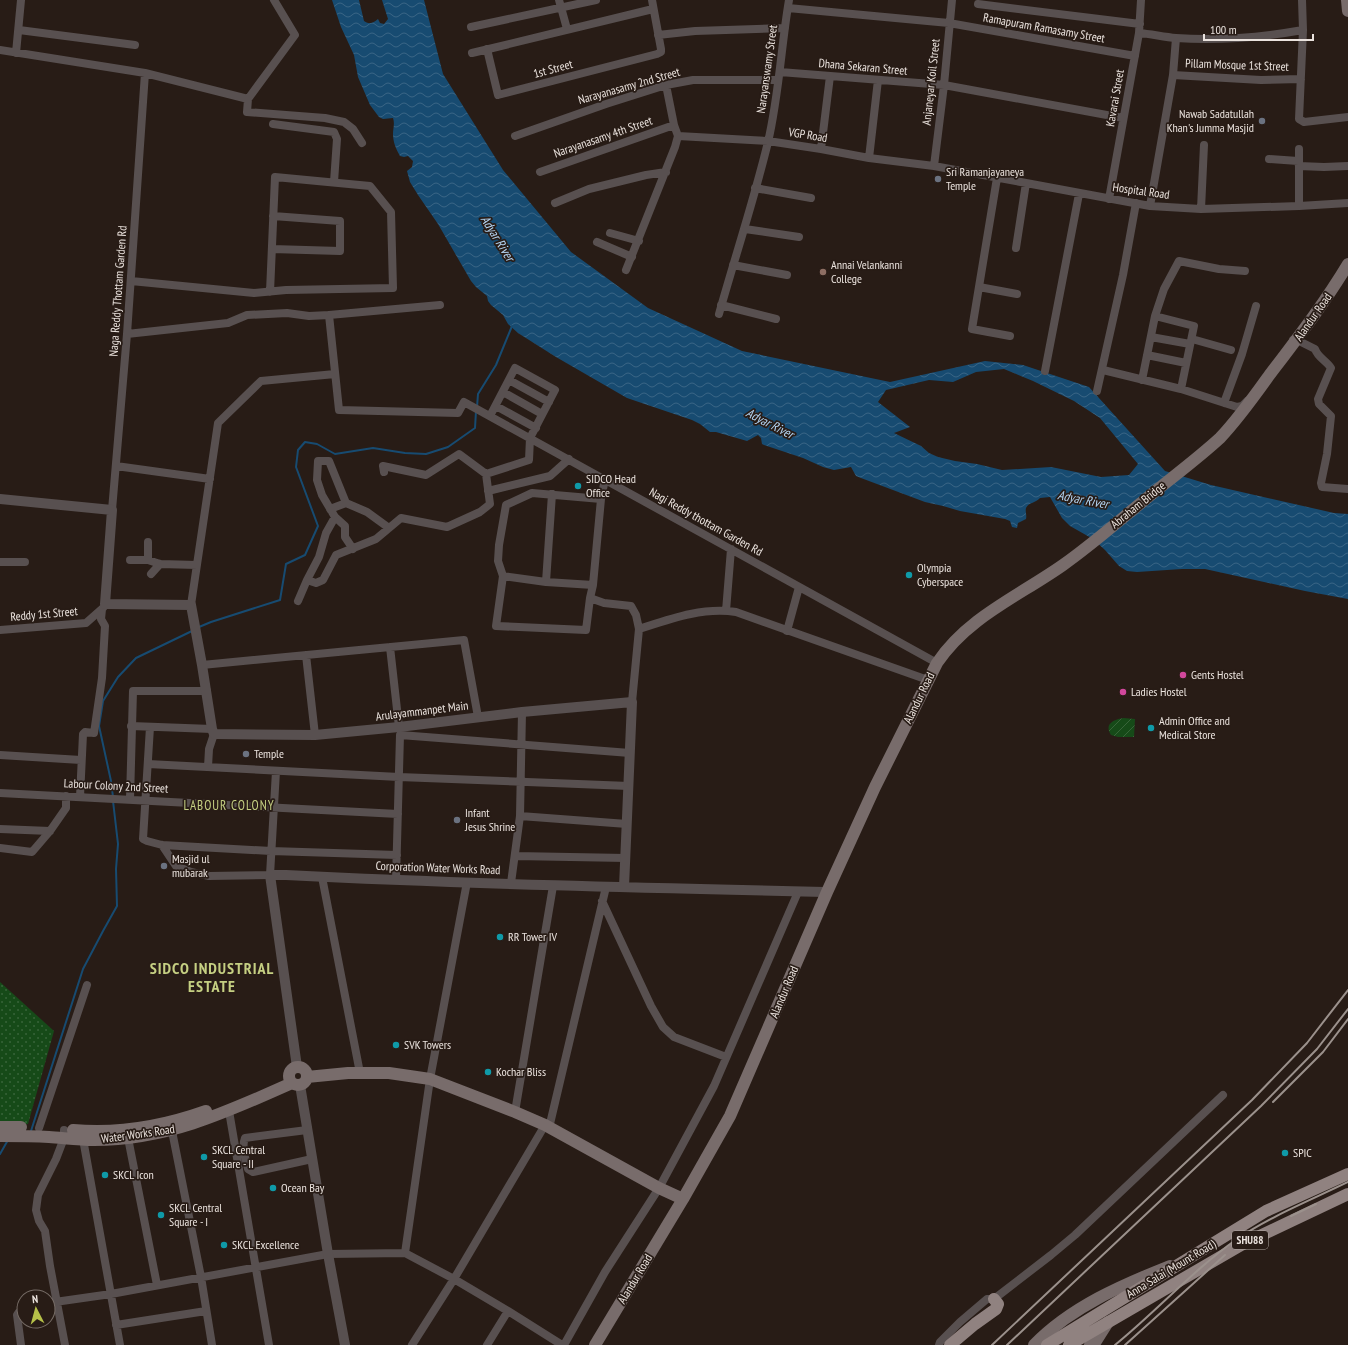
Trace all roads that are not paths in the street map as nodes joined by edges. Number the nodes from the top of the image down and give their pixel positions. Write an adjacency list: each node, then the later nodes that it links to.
1 (22, 0): 19 (street)
2 (274, 0): 39 (street)
3 (596, 0): 9 (street)
4 (652, 0): 12 (street)
5 (952, 0): 14 (street, Anjaneyar Koil Street)
6 (1141, 0): 17 (street, Kavarai Street)
7 (1302, 0): 20 (street)
8 (1347, 0): 13 (main road)
9 (560, 3): 15 (street); 18 (street)
10 (789, 4): 14 (street, Ramapuram Ramasamy Street); 16 (street, Narayanswamy Street)
11 (978, 4): 17 (street)
12 (653, 9): 18 (street); 21 (street)
13 (1348, 11)
14 (949, 23): 28 (street, Ramapuram Ramasamy Street); 37 (street, Anjaneyar Koil Street)
15 (471, 27)
16 (785, 28): 21 (street); 29 (street, Narayanswamy Street)
17 (1139, 28): 22 (street); 28 (street, Kavarai Street)
18 (567, 29): 24 (street)
19 (19, 30): 23 (street); 26 (street)
20 (1303, 30): 22 (street); 33 (street)
21 (658, 35): 38 (street, 1st Street)
22 (1176, 38): 31 (street)
23 (135, 45)
24 (487, 49): 27 (street); 38 (street)
25 (0, 50): 26 (street)
26 (16, 53): 30 (street)
27 (472, 53)
28 (1135, 56): 42 (street, Kavarai Street)
29 (780, 72): 32 (street, Dhana Sekaran Street); 34 (street, Narayanswamy Street)
30 (144, 73): 39 (street); 86 (street, Naga Reddy Thottam Garden Rd)
31 (1173, 75): 33 (street, Pillam Mosque 1st Street); 69 (street)
32 (830, 76): 35 (street, Dhana Sekaran Street); 50 (street)
33 (1301, 79): 41 (street)
34 (778, 80): 36 (street, Narayanasamy 2nd Street); 47 (street, Narayanswamy Street)
35 (878, 80): 37 (street, Dhana Sekaran Street); 52 (street)
36 (666, 85): 44 (street); 45 (street, Narayanasamy 2nd Street)
37 (944, 85): 42 (street, Dhana Sekaran Street); 54 (street, Anjaneyar Koil Street)
38 (498, 95): 40 (street)
39 (248, 99): 48 (street)
40 (501, 104)
41 (1348, 117)
42 (1123, 118): 65 (street, Kavarai Street)
43 (273, 124): 60 (street)
44 (674, 125): 46 (street); 57 (street, Narayanasamy 4th Street)
45 (515, 136)
46 (678, 136): 47 (street, VGP Road); 58 (street)
47 (768, 140): 50 (street, VGP Road); 62 (street, Narayanswamy Street)
48 (362, 143)
49 (1204, 145): 71 (street)
50 (821, 149): 52 (street, VGP Road)
51 (1299, 149): 55 (street)
52 (869, 158): 54 (street, VGP Road)
53 (1269, 159): 55 (street)
54 (934, 166): 59 (street, Hospital Road)
55 (1299, 166): 56 (street); 70 (street)
56 (1348, 166)
57 (540, 172)
58 (666, 172): 66 (street); 76 (street)
59 (997, 178): 61 (street, Hospital Road); 87 (street)
60 (334, 182): 72 (street); 88 (street)
61 (1026, 183): 63 (street, Hospital Road); 78 (street)
62 (755, 188): 64 (street); 73 (street, Narayanswamy Street)
63 (1079, 194): 65 (street, Hospital Road); 106 (street)
64 (811, 198)
65 (1109, 199): 67 (street, Hospital Road)
66 (555, 203)
67 (1136, 203): 69 (street, Hospital Road); 105 (street)
68 (1348, 203): 70 (street, Hospital Road)
69 (1150, 206): 71 (street, Hospital Road)
70 (1299, 206): 71 (street, Hospital Road)
71 (1201, 209)
72 (273, 216): 79 (street); 79 (street)
73 (745, 229): 75 (street); 82 (street, Narayanswamy Street)
74 (610, 233): 76 (street)
75 (799, 238)
76 (639, 241): 80 (street)
77 (597, 242): 80 (street)
78 (1016, 248)
79 (272, 249): 88 (street)
80 (632, 257): 83 (street)
81 (1348, 264): 101 (main road, Alandur Road)
82 (733, 265): 85 (street); 91 (street, Narayanswamy Street)
83 (626, 270)
84 (1245, 271): 95 (street)
85 (787, 275)
86 (131, 281): 88 (street); 97 (street, Naga Reddy Thottam Garden Rd)
87 (979, 288): 89 (street); 98 (street)
88 (270, 292)
89 (1017, 294)
90 (440, 305): 94 (street)
91 (721, 305): 93 (street, Narayanswamy Street); 96 (street)
92 (1256, 306): 114 (street)
93 (719, 314)
94 (329, 315): 97 (street); 107 (street)
95 (1155, 316): 99 (street); 100 (street)
96 (776, 319)
97 (127, 334): 121 (street, Naga Reddy Thottam Garden Rd)
98 (1010, 336)
99 (1151, 336): 100 (street); 103 (street)
100 (1191, 342): 102 (street); 104 (street)
101 (1294, 344): 114 (street); 126 (street); 158 (main road, Abraham Bridge)
102 (1231, 350)
103 (1147, 355): 104 (street); 109 (street)
104 (1186, 363): 110 (street)
105 (1103, 370): 109 (street); 111 (street)
106 (1045, 371)
107 (335, 374): 117 (street, Nagi Reddy thottam Garden Rd); 124 (street)
108 (509, 380): 112 (street); 113 (street); 113 (street)
109 (1142, 380): 110 (street)
110 (1181, 389): 114 (street)
111 (1097, 391)
112 (502, 392): 115 (street); 116 (street)
113 (549, 402): 116 (street)
114 (1224, 403)
115 (496, 406): 117 (street); 118 (street)
116 (542, 414): 118 (street)
117 (490, 416): 119 (street, Nagi Reddy thottam Garden Rd)
118 (536, 428): 119 (street)
119 (530, 438): 120 (street, Nagi Reddy thottam Garden Rd); 123 (street)
120 (569, 459): 125 (street, Nagi Reddy thottam Garden Rd); 127 (street)
121 (116, 466): 124 (street); 132 (street, Naga Reddy Thottam Garden Rd)
122 (384, 472): 123 (street)
123 (486, 474): 127 (street)
124 (210, 479): 143 (street)
125 (605, 479): 130 (street); 137 (street, Nagi Reddy thottam Garden Rd)
126 (1348, 489)
127 (488, 491): 134 (street)
128 (552, 494): 130 (street); 145 (street); 147 (street)
129 (0, 498): 132 (street)
130 (601, 499): 148 (street)
131 (346, 503): 133 (street); 133 (street); 134 (street)
132 (112, 510): 153 (street)
133 (333, 513): 136 (street); 146 (street)
134 (389, 528): 136 (street)
135 (148, 542): 139 (street)
136 (352, 548): 146 (street)
137 (731, 549): 149 (street, Nagi Reddy thottam Garden Rd); 154 (street)
138 (130, 560): 139 (street)
139 (148, 560): 142 (street)
140 (0, 562): 141 (street)
141 (25, 562)
142 (160, 564): 143 (street); 144 (street)
143 (197, 565): 152 (street)
144 (151, 574)
145 (503, 576): 147 (street); 150 (street)
146 (307, 580): 151 (street)
147 (546, 582): 148 (street)
148 (593, 585): 150 (street)
149 (799, 586): 157 (street); 161 (street, Nagi Reddy thottam Garden Rd)
150 (590, 598): 155 (street)
151 (298, 601)
152 (191, 605): 153 (street); 162 (street)
153 (103, 606): 156 (street, Reddy 1st Street); 176 (street)
154 (726, 611): 155 (street); 157 (street)
155 (639, 629): 165 (street)
156 (0, 630)
157 (787, 631): 163 (street)
158 (960, 634): 161 (main road, Alandur Road)
159 (390, 647): 160 (street); 167 (street); 170 (street)
160 (306, 655): 162 (street); 172 (street)
161 (937, 663): 163 (main road, Alandur Road)
162 (202, 665): 164 (street)
163 (928, 680): 209 (main road, Alandur Road)
164 (207, 692): 168 (street); 171 (street)
165 (632, 702): 166 (street, Arulayammanpet Main); 174 (street)
166 (522, 712): 167 (street, Arulayammanpet Main); 173 (street)
167 (478, 717): 170 (street, Arulayammanpet Main)
168 (132, 726): 169 (street); 186 (street)
169 (150, 727): 171 (street); 177 (street)
170 (400, 731): 172 (street, Arulayammanpet Main); 173 (street); 180 (street)
171 (212, 732): 172 (street, Arulayammanpet Main); 178 (street)
172 (314, 735)
173 (523, 744): 174 (street); 181 (street)
174 (630, 753): 182 (street)
175 (0, 755): 176 (street, Labour Colony 2nd Street)
176 (81, 760): 185 (street)
177 (148, 764): 178 (street); 187 (street)
178 (208, 767): 179 (street)
179 (276, 771): 180 (street); 188 (street)
180 (399, 777): 181 (street); 189 (street)
181 (522, 782): 182 (street); 190 (street)
182 (629, 786): 191 (street)
183 (0, 792): 184 (street, Labour Colony 2nd Street)
184 (66, 796): 185 (street, Labour Colony 2nd Street); 193 (street)
185 (80, 797): 186 (street, Labour Colony 2nd Street)
186 (130, 799): 187 (street, Labour Colony 2nd Street)
187 (146, 800): 188 (street, Labour Colony 2nd Street); 194 (street)
188 (274, 807): 189 (street, Labour Colony 2nd Street); 196 (street)
189 (398, 814): 197 (street)
190 (520, 816): 191 (street); 198 (street)
191 (627, 824): 199 (street)
192 (0, 829): 193 (street)
193 (50, 831): 195 (street)
194 (162, 845): 196 (street); 200 (street)
195 (0, 848)
196 (271, 851): 197 (street); 200 (street)
197 (397, 855): 202 (street)
198 (515, 856): 199 (street); 204 (street)
199 (626, 858): 207 (street)
200 (270, 875): 201 (street, Corporation Water Works Road); 214 (street)
201 (322, 877): 202 (street, Corporation Water Works Road); 213 (street)
202 (396, 880): 203 (street, Corporation Water Works Road)
203 (467, 882): 204 (street, Corporation Water Works Road); 215 (street)
204 (511, 884): 205 (street, Corporation Water Works Road)
205 (553, 886): 206 (street, Corporation Water Works Road); 218 (street)
206 (606, 887): 207 (street, Corporation Water Works Road); 210 (street)
207 (624, 887): 208 (street, Corporation Water Works Road)
208 (798, 892): 209 (street, Corporation Water Works Road); 212 (street)
209 (827, 892): 233 (main road, Alandur Road)
210 (602, 901): 212 (street); 221 (street)
211 (87, 985): 223 (street)
212 (726, 1057): 231 (street)
213 (360, 1073): 214 (main road); 215 (main road)
214 (297, 1077): 217 (main road, Water Works Road); 219 (main road, Water Works Road); 222 (street)
215 (430, 1079): 218 (main road); 234 (street)
216 (1223, 1095): 242 (street)
217 (229, 1111): 219 (main road, Water Works Road); 237 (street)
218 (515, 1112): 221 (main road)
219 (188, 1122): 224 (main road, Water Works Road); 225 (main road, Water Works Road)
220 (0, 1127): 223 (main road, Water Works Road)
221 (547, 1127): 231 (main road); 239 (street)
222 (307, 1130): 229 (street); 229 (street)
223 (32, 1131): 225 (main road, Water Works Road); 226 (main road, Water Works Road)
224 (172, 1131): 227 (main road, Water Works Road); 238 (street)
225 (64, 1134): 228 (main road, Water Works Road); 243 (street)
226 (0, 1136)
227 (128, 1138): 228 (main road, Water Works Road); 240 (street)
228 (83, 1139): 241 (street)
229 (312, 1159): 235 (street)
230 (1348, 1174): 236 (main road, Anna Salai (Mount Road) / SHU88)
231 (659, 1188): 233 (main road); 259 (street)
232 (1348, 1194): 246 (main road, Anna Salai (Mount Road) / SHU88)
233 (683, 1199): 260 (main road, Alandur Road)
234 (404, 1253): 235 (street); 239 (street)
235 (328, 1254): 237 (street); 256 (street)
236 (1189, 1258): 249 (main road, Anna Salai (Mount Road) / SHU88); 262 (main road)
237 (255, 1267): 238 (street); 255 (street)
238 (201, 1277): 240 (street); 244 (street)
239 (454, 1279): 245 (street); 257 (street)
240 (157, 1285): 241 (street)
241 (111, 1294): 243 (street); 247 (street)
242 (994, 1299): 250 (main road); 261 (street)
243 (57, 1301): 252 (street)
244 (206, 1311): 247 (street); 254 (street)
245 (508, 1311): 258 (street); 259 (street)
246 (1108, 1322): 249 (main road, Anna Salai (Mount Road) / SHU88); 264 (main road)
247 (116, 1325): 253 (street)
248 (19, 1329): 251 (street)
249 (1064, 1341): 263 (main road, SHU88)
250 (951, 1344)
251 (21, 1345)
252 (65, 1345)
253 (120, 1345)
254 (212, 1345)
255 (269, 1345)
256 (345, 1345)
257 (412, 1345)
258 (487, 1345)
259 (563, 1345)
260 (595, 1345)
261 (939, 1345)
262 (1034, 1345)
263 (1047, 1345)
264 (1090, 1345)

